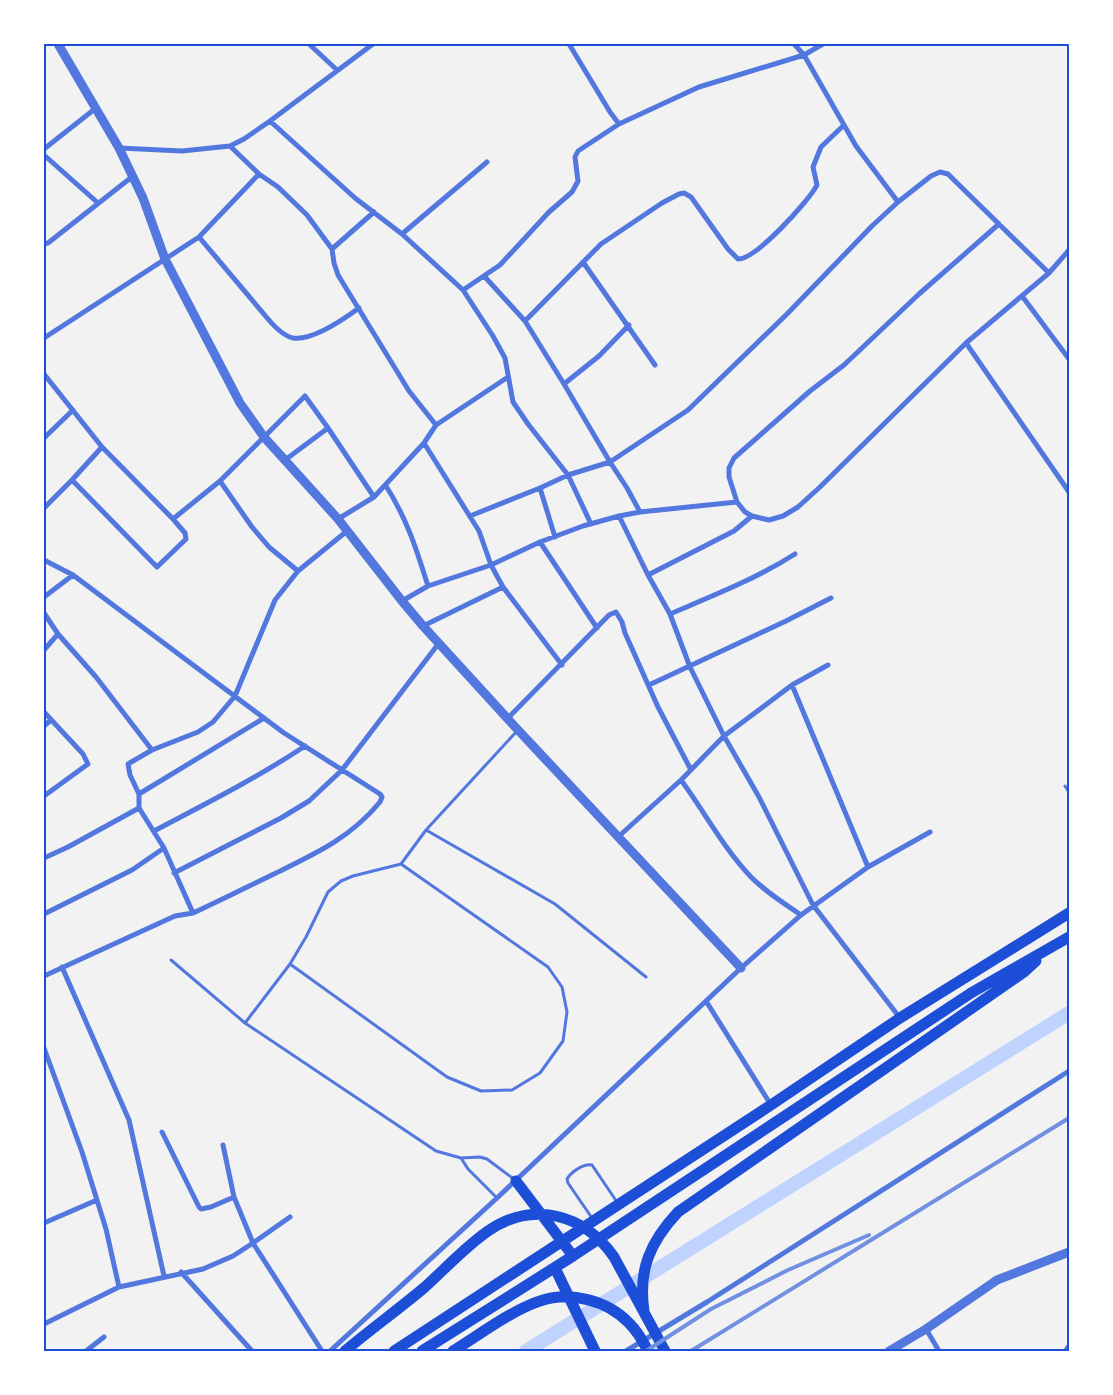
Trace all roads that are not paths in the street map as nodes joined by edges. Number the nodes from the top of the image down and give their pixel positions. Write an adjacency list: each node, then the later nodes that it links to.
1 (309, 44): 8 (street)
2 (373, 44): 8 (street)
3 (569, 44): 11 (street)
4 (794, 44): 7 (street)
5 (823, 44): 7 (street)
6 (62, 45): 9 (street)
7 (804, 55): 11 (street); 12 (street)
8 (336, 70): 10 (street)
9 (96, 107): 14 (street); 15 (street)
10 (270, 121): 13 (street); 22 (street)
11 (619, 124): 32 (street)
12 (844, 125): 20 (street); 30 (street)
13 (230, 146): 14 (street); 18 (street)
14 (119, 148): 19 (street)
15 (44, 150)
16 (44, 155): 21 (street)
17 (487, 162): 24 (street)
18 (259, 174): 25 (street); 27 (street)
19 (133, 176): 21 (street); 29 (street)
20 (898, 202): 23 (street); 53 (street)
21 (98, 204): 26 (street)
22 (374, 212): 24 (street); 27 (street)
23 (998, 224): 31 (street); 61 (street)
24 (402, 234): 33 (street)
25 (199, 237): 29 (street); 35 (street)
26 (44, 244)
27 (332, 249): 35 (street)
28 (1069, 250): 31 (street)
29 (165, 259): 38 (street); 48 (street)
30 (584, 262): 36 (street); 37 (street)
31 (1049, 273): 34 (street)
32 (485, 277): 33 (street); 36 (street)
33 (463, 290): 43 (street)
34 (1022, 296): 39 (street); 40 (street)
35 (359, 308): 46 (street)
36 (525, 321): 44 (street)
37 (629, 325): 41 (street); 44 (street)
38 (44, 338)
39 (966, 343): 59 (street); 66 (street)
40 (1069, 359)
41 (655, 365)
42 (45, 377): 45 (street)
43 (508, 377): 46 (street); 54 (street)
44 (564, 384): 53 (street)
45 (73, 410): 49 (street); 51 (street)
46 (436, 425): 50 (street)
47 (328, 428): 48 (street); 52 (street); 60 (street)
48 (264, 437): 52 (street); 56 (street)
49 (44, 438)
50 (424, 443): 57 (street); 64 (street)
51 (102, 447): 55 (street); 67 (street)
52 (284, 461): 68 (street)
53 (610, 462): 54 (street); 63 (street)
54 (568, 475): 58 (street); 69 (street)
55 (72, 480): 62 (street); 67 (street)
56 (220, 481): 67 (street); 76 (street)
57 (386, 486): 60 (street); 79 (street)
58 (540, 488): 64 (street); 71 (street)
59 (1069, 492)
60 (374, 497): 68 (street)
61 (737, 502): 63 (street); 66 (street)
62 (44, 508)
63 (640, 512): 65 (street)
64 (470, 516): 75 (street)
65 (619, 516): 69 (street); 77 (street)
66 (752, 516): 77 (street)
67 (173, 519)
68 (338, 519): 70 (street)
69 (590, 524): 71 (street)
70 (347, 530): 76 (street); 83 (street)
71 (555, 536): 72 (street)
72 (540, 542): 75 (street); 87 (street)
73 (795, 554): 85 (street)
74 (44, 560): 78 (street)
75 (491, 565): 79 (street); 80 (street)
76 (298, 571): 96 (street)
77 (648, 575): 85 (street)
78 (73, 576): 81 (street); 96 (street)
79 (428, 586): 83 (street)
80 (503, 587): 86 (street); 91 (street)
81 (44, 598)
82 (831, 598): 92 (street)
83 (402, 601): 86 (street)
84 (44, 613): 88 (street)
85 (670, 614): 92 (street)
86 (424, 626): 89 (street)
87 (597, 628): 91 (street); 94 (street)
88 (58, 634): 90 (street); 105 (street)
89 (439, 643): 99 (street); 106 (street)
90 (44, 650)
91 (562, 665): 99 (street)
92 (690, 666): 94 (street); 103 (street)
93 (828, 666): 95 (street)
94 (649, 685): 107 (street)
95 (792, 685): 103 (street); 121 (street)
96 (235, 696): 98 (street); 105 (street)
97 (44, 712): 100 (street)
98 (264, 718): 104 (street); 111 (street)
99 (507, 719): 102 (street)
100 (51, 720): 101 (street); 112 (street)
101 (44, 726)
102 (518, 730): 114 (lane); 117 (street)
103 (724, 736): 107 (street); 123 (street)
104 (305, 746): 106 (street); 115 (street)
105 (152, 750): 111 (street)
106 (342, 770): 122 (street); 124 (street)
107 (691, 770): 108 (street)
108 (681, 780): 117 (street); 127 (street)
109 (1065, 786): 110 (lane)
110 (1069, 792)
111 (138, 794): 113 (street)
112 (44, 796)
113 (139, 808): 115 (street); 119 (street)
114 (426, 830): 120 (lane); 135 (lane)
115 (154, 831): 118 (street)
116 (930, 832): 121 (street)
117 (618, 837): 133 (street)
118 (164, 848): 122 (street); 126 (street)
119 (44, 858)
120 (401, 864): 131 (lane); 131 (lane)
121 (868, 867): 123 (street)
122 (174, 872): 124 (street)
123 (813, 905): 127 (street); 137 (street)
124 (193, 913): 132 (street)
125 (1069, 913): 137 (highway)
126 (44, 914)
127 (800, 915): 133 (street)
128 (1069, 937): 129 (highway)
129 (1042, 953): 151 (highway); 163 (highway)
130 (171, 960): 138 (lane)
131 (290, 964): 138 (lane)
132 (62, 967): 134 (street); 161 (street)
133 (741, 968): 136 (street)
134 (44, 976)
135 (646, 977)
136 (706, 1001): 141 (street); 145 (street)
137 (900, 1018): 141 (highway)
138 (245, 1023): 144 (lane)
139 (44, 1048): 148 (street)
140 (1069, 1072): 176 (street)
141 (771, 1105): 149 (highway)
142 (162, 1132): 146 (street)
143 (223, 1145): 146 (street)
144 (461, 1158): 145 (lane); 147 (lane)
145 (516, 1181): 147 (street); 155 (highway)
146 (234, 1197): 156 (street)
147 (497, 1198): 170 (street)
148 (97, 1200): 153 (street); 162 (street)
149 (619, 1204): 151 (highway); 152 (highway); 152 (lane)
150 (290, 1217): 156 (street)
151 (629, 1219): 154 (highway)
152 (593, 1221): 154 (highway); 155 (highway)
153 (44, 1223)
154 (604, 1236): 158 (highway)
155 (562, 1241): 158 (highway); 172 (highway)
156 (253, 1243): 160 (street); 169 (street)
157 (1069, 1252): 165 (street)
158 (574, 1256): 159 (highway)
159 (555, 1268): 173 (highway); 175 (highway)
160 (181, 1272): 161 (street); 168 (street)
161 (164, 1276): 162 (street)
162 (119, 1287): 164 (street)
163 (644, 1311): 171 (highway); 178 (highway)
164 (45, 1322)
165 (926, 1328): 179 (street); 180 (street)
166 (104, 1337): 167 (street)
167 (86, 1351)
168 (252, 1351)
169 (322, 1351)
170 (330, 1351)
171 (345, 1351)
172 (394, 1351)
173 (422, 1351)
174 (454, 1351): 177 (highway)
175 (594, 1351)
176 (626, 1351)
177 (648, 1351)
178 (665, 1351)
179 (890, 1351)
180 (939, 1351)

